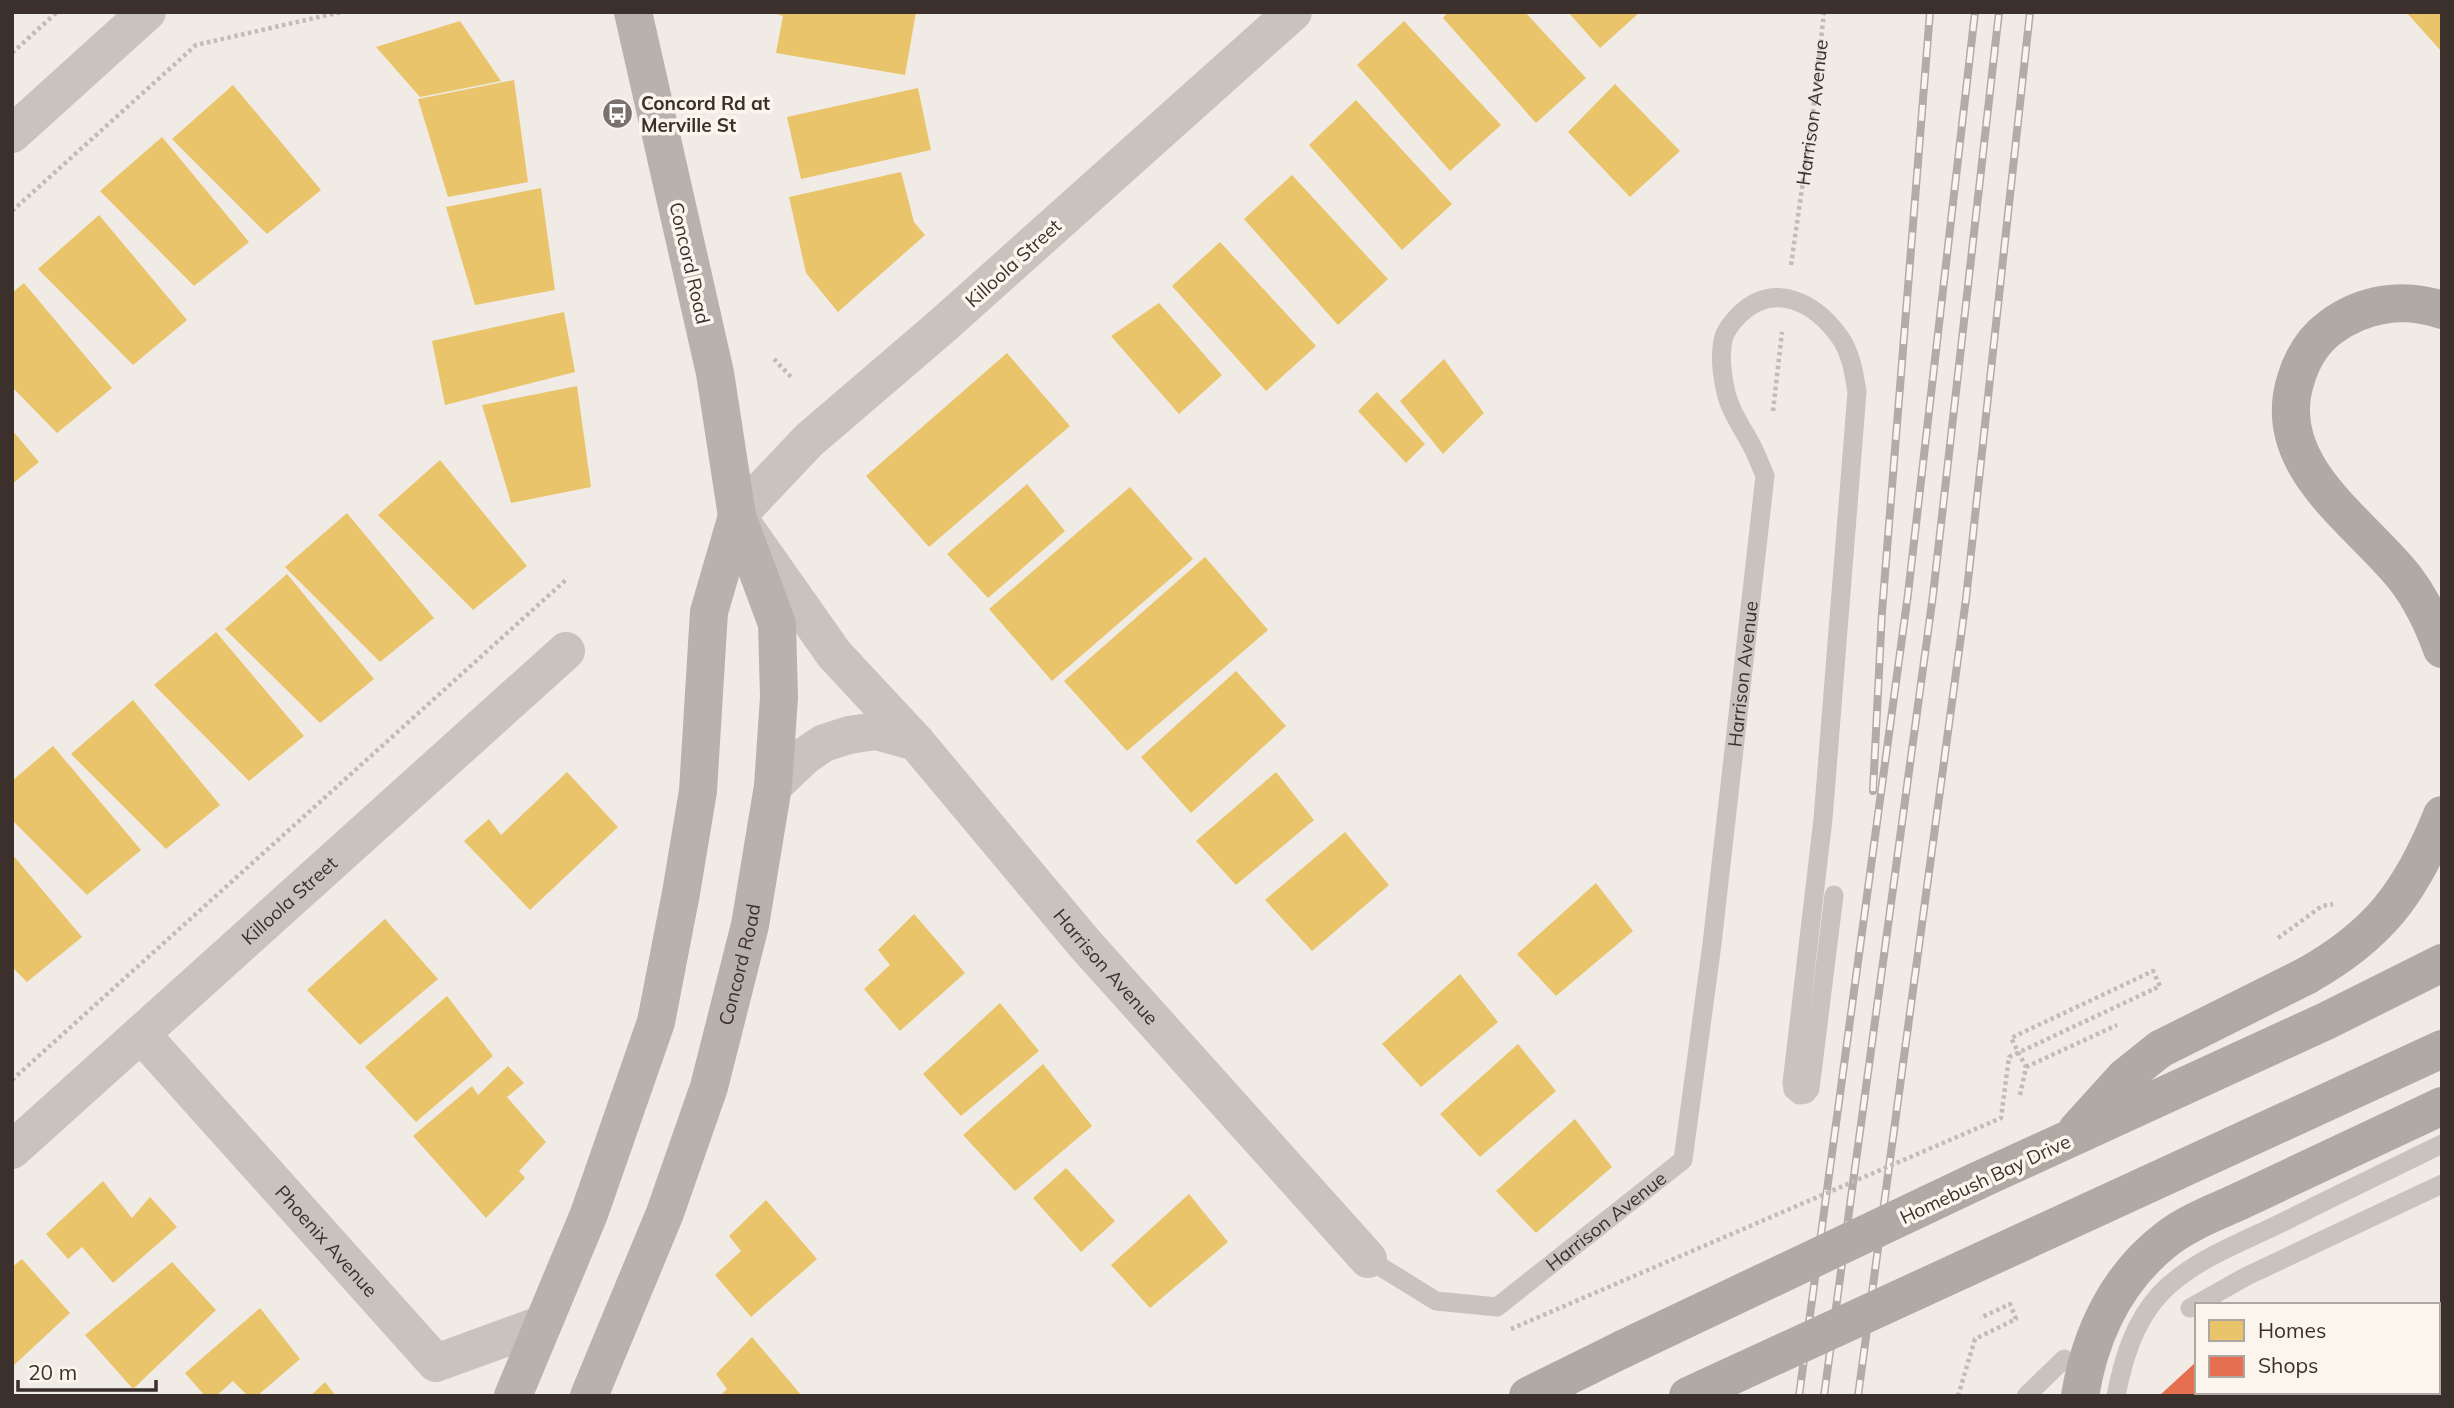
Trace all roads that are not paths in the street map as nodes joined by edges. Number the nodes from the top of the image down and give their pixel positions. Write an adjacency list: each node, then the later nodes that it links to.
1 (147, 12): 4 (street)
2 (633, 12): 6 (main road, Concord Road)
3 (1293, 12): 6 (street, Killoola Street)
4 (12, 134)
5 (2442, 310): 7 (highway)
6 (737, 516): 9 (street, Harrison Avenue); 10 (main road, Concord Road); 25 (main road, Concord Road)
7 (2442, 649)
8 (566, 651): 14 (street, Killoola Street)
9 (915, 742): 10 (street); 21 (street, Harrison Avenue)
10 (773, 786): 29 (main road, Concord Road)
11 (2442, 815): 17 (highway, bridge)
12 (1834, 895): 21 (lane, Harrison Avenue)
13 (2442, 963): 17 (highway, Homebush Bay Drive)
14 (141, 1034): 19 (street, Killoola Street); 25 (street, Phoenix Avenue)
15 (2442, 1049): 30 (highway, bridge)
16 (2442, 1106): 32 (highway, bridge)
17 (2069, 1140): 27 (highway, Homebush Bay Drive, bridge)
18 (2442, 1144): 33 (lane, bridge)
19 (12, 1150)
20 (2442, 1184): 22 (lane)
21 (1368, 1259)
22 (2199, 1303)
23 (2195, 1305): 24 (lane)
24 (2190, 1308)
25 (543, 1324): 28 (main road, Concord Road)
26 (2064, 1359): 31 (lane)
27 (1535, 1394)
28 (513, 1396)
29 (589, 1396)
30 (1688, 1396)
31 (2026, 1396)
32 (2080, 1396)
33 (2116, 1396)

